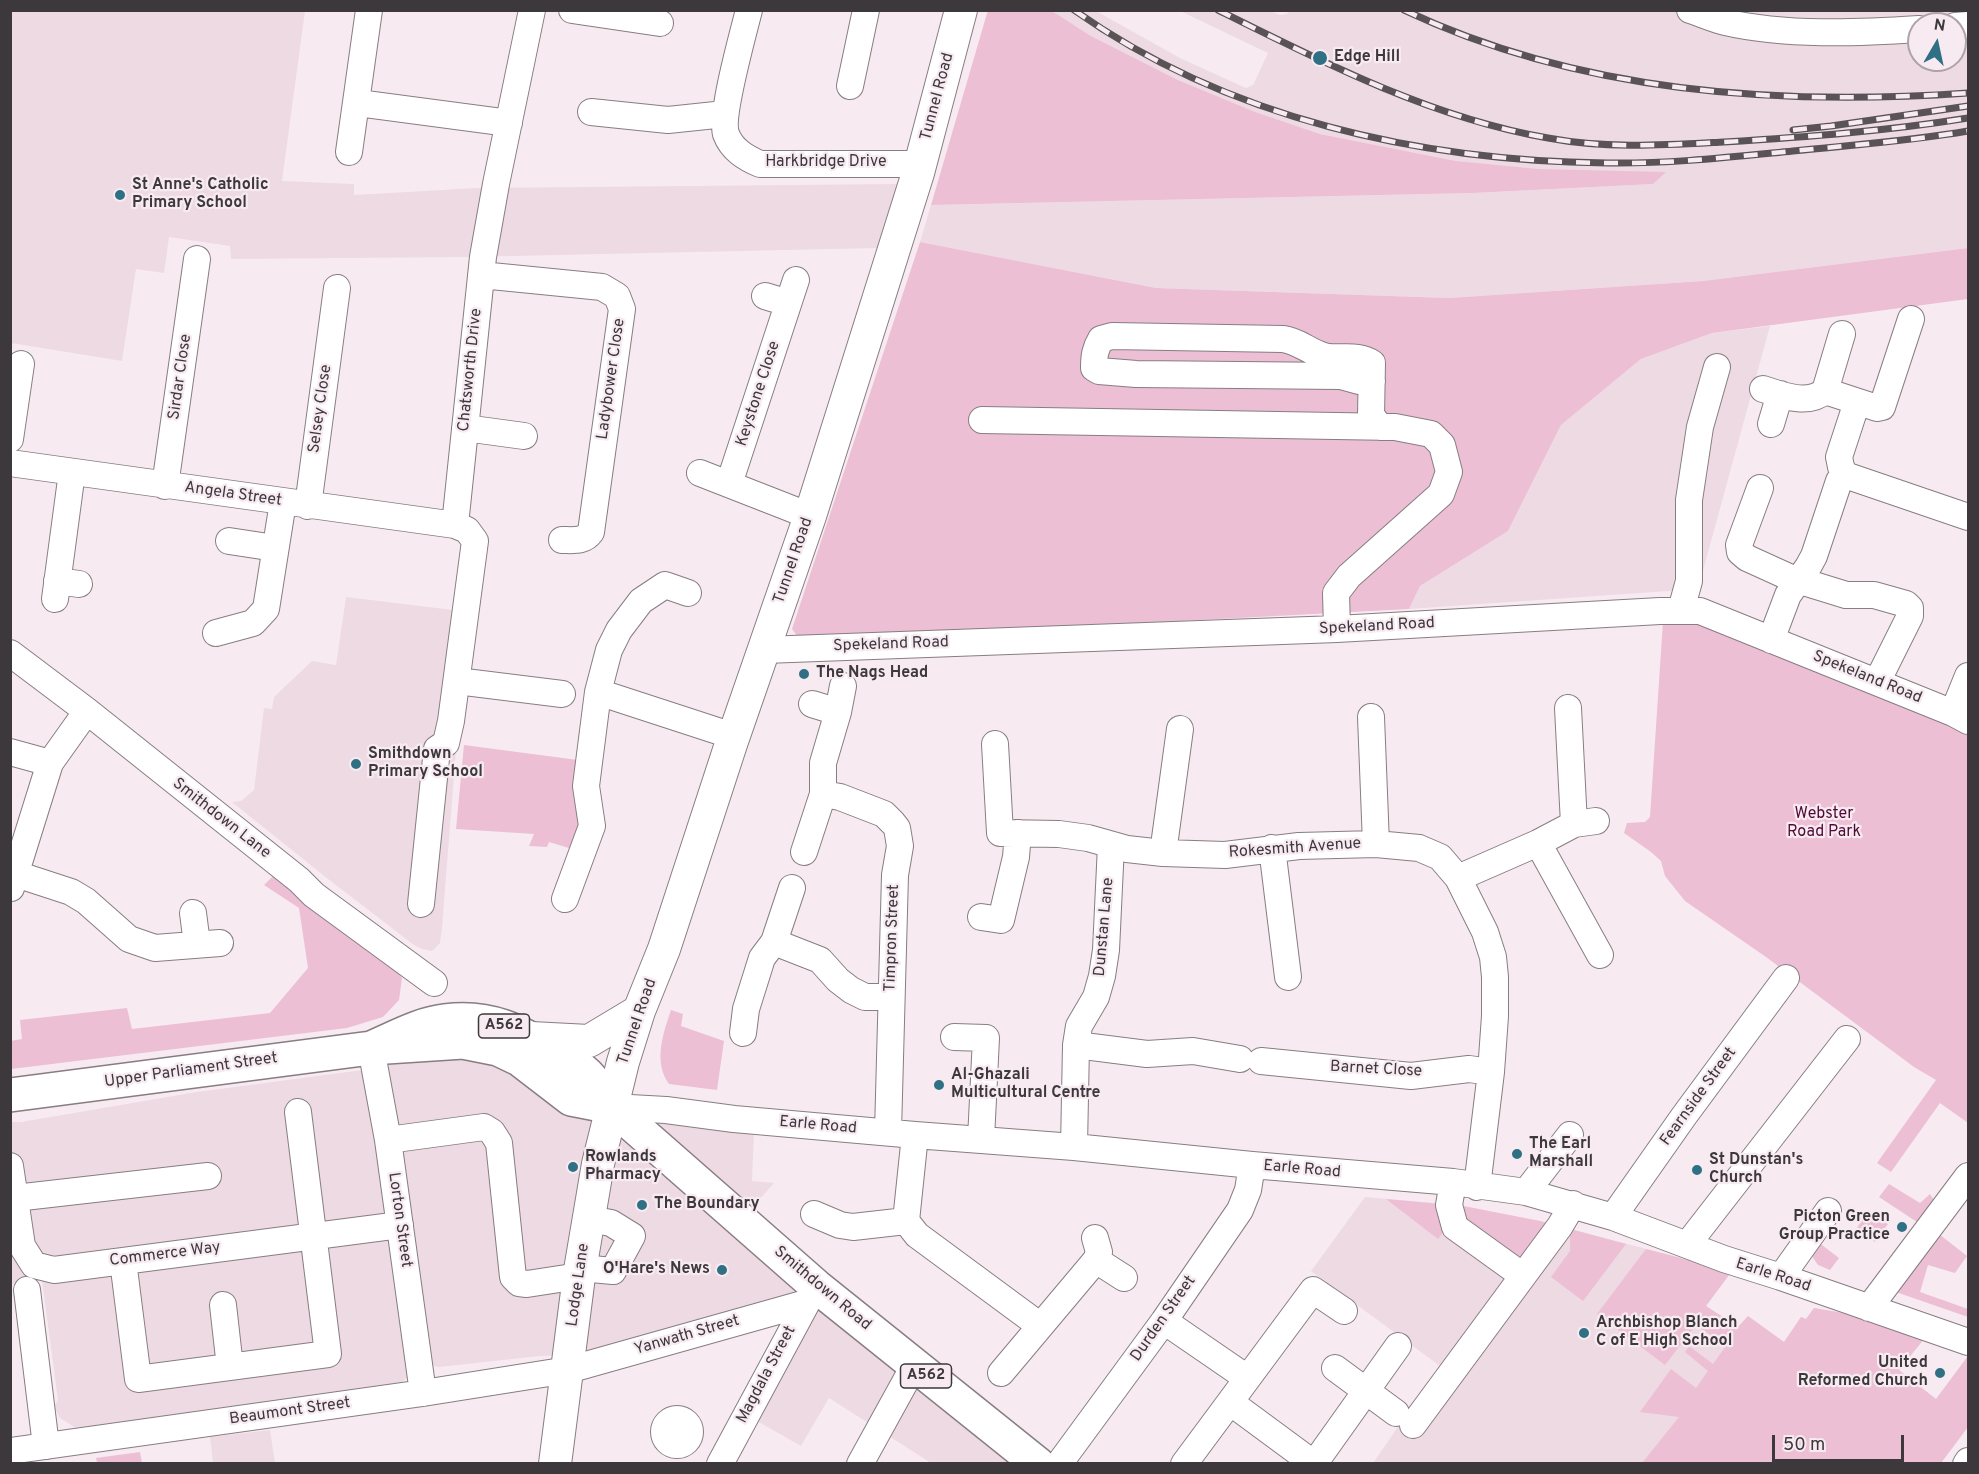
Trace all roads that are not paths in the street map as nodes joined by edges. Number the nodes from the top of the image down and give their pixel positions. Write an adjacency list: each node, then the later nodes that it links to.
1 (369, 10): 11 (street)
2 (532, 10): 14 (street, Chatsworth Drive)
3 (572, 10): 8 (street)
4 (749, 10): 13 (street, Harkbridge Drive)
5 (866, 10): 10 (street)
6 (961, 10): 16 (main road, Tunnel Road)
7 (1690, 10): 9 (street)
8 (651, 28)
9 (1907, 30)
10 (850, 86)
11 (358, 103): 14 (street); 15 (street)
12 (591, 112): 13 (street)
13 (725, 114): 16 (street, Harkbridge Drive)
14 (508, 123): 18 (street, Chatsworth Drive)
15 (350, 152)
16 (919, 168): 43 (main road, Tunnel Road)
17 (191, 265): 39 (street, Sirdar Close)
18 (482, 266): 31 (street, Chatsworth Drive); 46 (street, Ladybower Close)
19 (783, 293): 38 (street, Keystone Close)
20 (330, 303): 42 (street, Selsey Close)
21 (1911, 320): 27 (street)
22 (1842, 334): 26 (street)
23 (21, 364): 33 (street)
24 (1717, 367): 52 (street)
25 (1372, 381): 25 (street); 30 (street)
26 (1825, 391): 27 (street); 29 (street)
27 (1867, 405): 37 (street)
28 (982, 420): 30 (street)
29 (1771, 424)
30 (1380, 427): 53 (street)
31 (465, 428): 32 (street); 45 (street, Chatsworth Drive)
32 (524, 436)
33 (10, 439)
34 (10, 463): 35 (street, Angela Street)
35 (72, 472): 39 (street, Angela Street); 50 (street)
36 (700, 473): 38 (street)
37 (1845, 475): 44 (street); 49 (street)
38 (729, 484): 43 (street)
39 (165, 486): 41 (street, Angela Street)
40 (1760, 488): 49 (street)
41 (283, 502): 42 (street, Angela Street); 48 (street)
42 (308, 506): 45 (street, Angela Street)
43 (810, 516): 56 (main road, Tunnel Road)
44 (1968, 517)
45 (455, 525): 59 (street)
46 (562, 540)
47 (229, 541): 48 (street)
48 (275, 548): 54 (street)
49 (1799, 580): 55 (street); 60 (street)
50 (64, 588)
51 (688, 593): 62 (street)
52 (1681, 610): 53 (street, Spekeland Road); 55 (street, Spekeland Road)
53 (1337, 629): 56 (street, Spekeland Road)
54 (216, 633)
55 (1771, 640): 60 (street, Spekeland Road)
56 (764, 650): 71 (main road, Tunnel Road)
57 (10, 653): 66 (street, Smithdown Lane)
58 (1968, 676): 69 (street)
59 (457, 681): 63 (street); 87 (street)
60 (1877, 682): 69 (street, Spekeland Road)
61 (843, 686): 67 (street)
62 (598, 692): 71 (street); 86 (street)
63 (562, 694)
64 (812, 704): 67 (street)
65 (1568, 708): 77 (street)
66 (87, 711): 74 (street); 94 (street, Smithdown Lane)
67 (838, 712): 75 (street)
68 (1371, 717): 78 (street)
69 (1961, 717)
70 (1180, 729): 82 (street)
71 (734, 736): 96 (main road, Tunnel Road)
72 (995, 744): 76 (street)
73 (10, 752): 74 (street)
74 (50, 763): 84 (street)
75 (823, 794): 81 (street); 95 (street, Timpron Street)
76 (1009, 833): 79 (street, Rokesmith Avenue); 89 (street)
77 (1538, 843): 83 (street); 91 (street)
78 (1376, 844): 80 (street, Rokesmith Avenue); 83 (street, Rokesmith Avenue)
79 (1119, 847): 82 (street, Rokesmith Avenue); 101 (street, Dunstan Lane)
80 (1272, 848): 82 (street, Rokesmith Avenue); 92 (street)
81 (804, 852)
82 (1163, 853)
83 (1458, 878): 103 (street, Rokesmith Avenue)
84 (13, 882): 88 (street)
85 (792, 888): 90 (street)
86 (565, 899)
87 (421, 904)
88 (193, 913)
89 (981, 917)
90 (774, 942): 95 (street); 97 (street)
91 (1600, 955)
92 (1288, 978)
93 (1786, 978): 123 (street, Fearnside Street)
94 (434, 983)
95 (891, 997): 107 (street, Timpron Street)
96 (639, 1011): 99 (main road); 105 (main road, Tunnel Road)
97 (744, 1034)
98 (954, 1036): 110 (street)
99 (531, 1038): 102 (highway, Upper Parliament Street / A562); 105 (highway, Upper Parliament Street / A562)
100 (1847, 1039): 128 (street)
101 (1076, 1045): 103 (street, Barnet Close); 112 (street, Dunstan Lane)
102 (371, 1048): 104 (highway, Upper Parliament Street / A562); 105 (highway, Upper Parliament Street / A562); 111 (street, Lorton Street)
103 (1491, 1072): 117 (street, Rokesmith Avenue)
104 (10, 1095)
105 (612, 1107): 107 (street, Earle Road); 124 (main road, Lodge Lane); 136 (highway, Smithdown Road / A562)
106 (298, 1112): 127 (street)
107 (888, 1132): 108 (street, Earle Road)
108 (915, 1135): 110 (street, Earle Road); 125 (street)
109 (1570, 1135): 118 (street)
110 (981, 1139): 112 (street, Earle Road)
111 (388, 1140): 126 (street, Lorton Street); 131 (street)
112 (1074, 1147): 113 (street, Earle Road)
113 (1252, 1165): 117 (street, Earle Road); 140 (street, Durden Street)
114 (10, 1166): 119 (street, Commerce Way)
115 (208, 1176): 119 (street)
116 (1968, 1176): 138 (street)
117 (1465, 1184): 118 (street, Earle Road); 132 (street, Rokesmith Avenue)
118 (1526, 1192): 120 (street, Earle Road)
119 (15, 1198): 129 (street, Commerce Way)
120 (1573, 1204): 123 (street, Earle Road); 132 (street)
121 (1828, 1211): 133 (street)
122 (814, 1214): 125 (street)
123 (1613, 1217): 128 (street, Earle Road)
124 (589, 1220): 131 (main road, Lodge Lane); 131 (street)
125 (906, 1221): 141 (street)
126 (400, 1225): 127 (street, Commerce Way); 151 (street, Lorton Street)
127 (314, 1236): 130 (street, Commerce Way); 145 (street)
128 (1687, 1245): 133 (street, Earle Road)
129 (16, 1247): 130 (street, Commerce Way)
130 (123, 1261): 145 (street)
131 (580, 1272): 147 (main road, Lodge Lane)
132 (1522, 1276): 150 (street)
133 (1780, 1277): 138 (street, Earle Road)
134 (1124, 1278): 141 (street)
135 (27, 1290): 154 (street)
136 (811, 1295): 144 (highway, Smithdown Road / A562); 147 (street, Yanwath Street); 157 (street, Magdala Street)
137 (223, 1305): 145 (street)
138 (1869, 1308): 142 (street, Earle Road)
139 (1344, 1311): 149 (street)
140 (1164, 1321): 149 (street); 160 (street, Durden Street)
141 (1039, 1326): 148 (street)
142 (1968, 1342)
143 (1398, 1346): 150 (street)
144 (914, 1366): 156 (highway, Smithdown Road / A562); 159 (street)
145 (230, 1367)
146 (1335, 1368): 150 (street)
147 (568, 1370): 151 (street, Beaumont Street); 158 (main road, Lodge Lane)
148 (1001, 1373)
149 (1247, 1378): 152 (street)
150 (1366, 1391): 152 (street)
151 (423, 1393): 154 (street, Beaumont Street)
152 (1230, 1402): 161 (street)
153 (688, 1437): 157 (street)
154 (46, 1446): 155 (street, Beaumont Street)
155 (10, 1451)
156 (1021, 1458)
157 (722, 1460)
158 (555, 1464)
159 (860, 1464)
160 (1059, 1464)
161 (1184, 1464)

